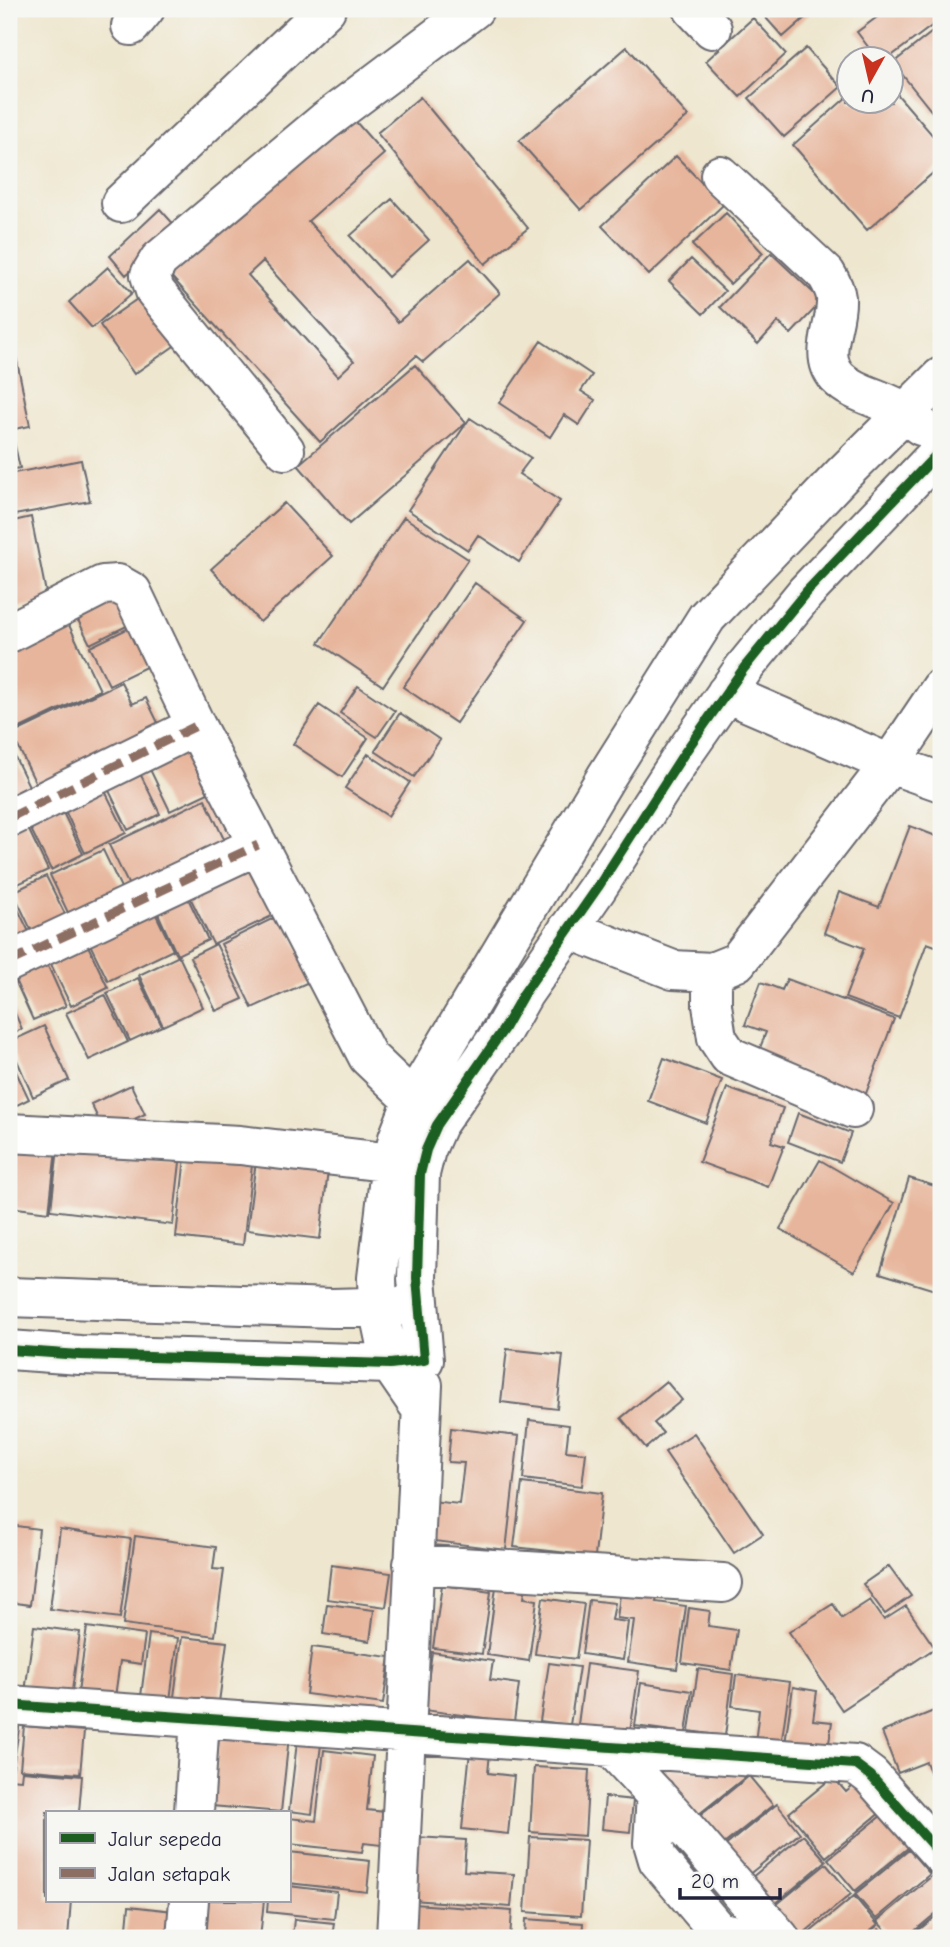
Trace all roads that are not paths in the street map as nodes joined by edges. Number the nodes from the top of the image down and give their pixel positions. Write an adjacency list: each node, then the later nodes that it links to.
1 (326, 9): 4 (street)
2 (474, 9): 8 (street)
3 (720, 175): 6 (street)
4 (121, 203)
5 (941, 377): 6 (street)
6 (904, 412): 7 (street); 20 (street)
7 (941, 447): 11 (street)
8 (285, 450)
9 (9, 633): 12 (street)
10 (941, 688): 13 (street)
11 (726, 693): 13 (street); 17 (street)
12 (197, 726): 15 (street); 16 (street)
13 (890, 764): 14 (street); 19 (street)
14 (941, 782)
15 (9, 818)
16 (258, 845): 18 (street); 20 (street)
17 (568, 929): 19 (street); 20 (street)
18 (9, 962)
19 (712, 972): 21 (street)
20 (430, 1103): 23 (street); 26 (street)
21 (853, 1109)
22 (9, 1133): 23 (street)
23 (393, 1163): 27 (street)
24 (9, 1297): 25 (street)
25 (82, 1300): 27 (street); 29 (street)
26 (419, 1305): 27 (street); 30 (street)
27 (378, 1307): 30 (street)
28 (9, 1350): 29 (street)
29 (80, 1355): 30 (street)
30 (407, 1362): 31 (street)
31 (414, 1564): 32 (street); 35 (street)
32 (723, 1583)
33 (9, 1705): 34 (street)
34 (201, 1718): 35 (street); 37 (street)
35 (406, 1733): 36 (street); 42 (street)
36 (612, 1748): 38 (street); 40 (street)
37 (194, 1811)
38 (941, 1855)
39 (189, 1902): 41 (street)
40 (774, 1932)
41 (186, 1938)
42 (396, 1938)

